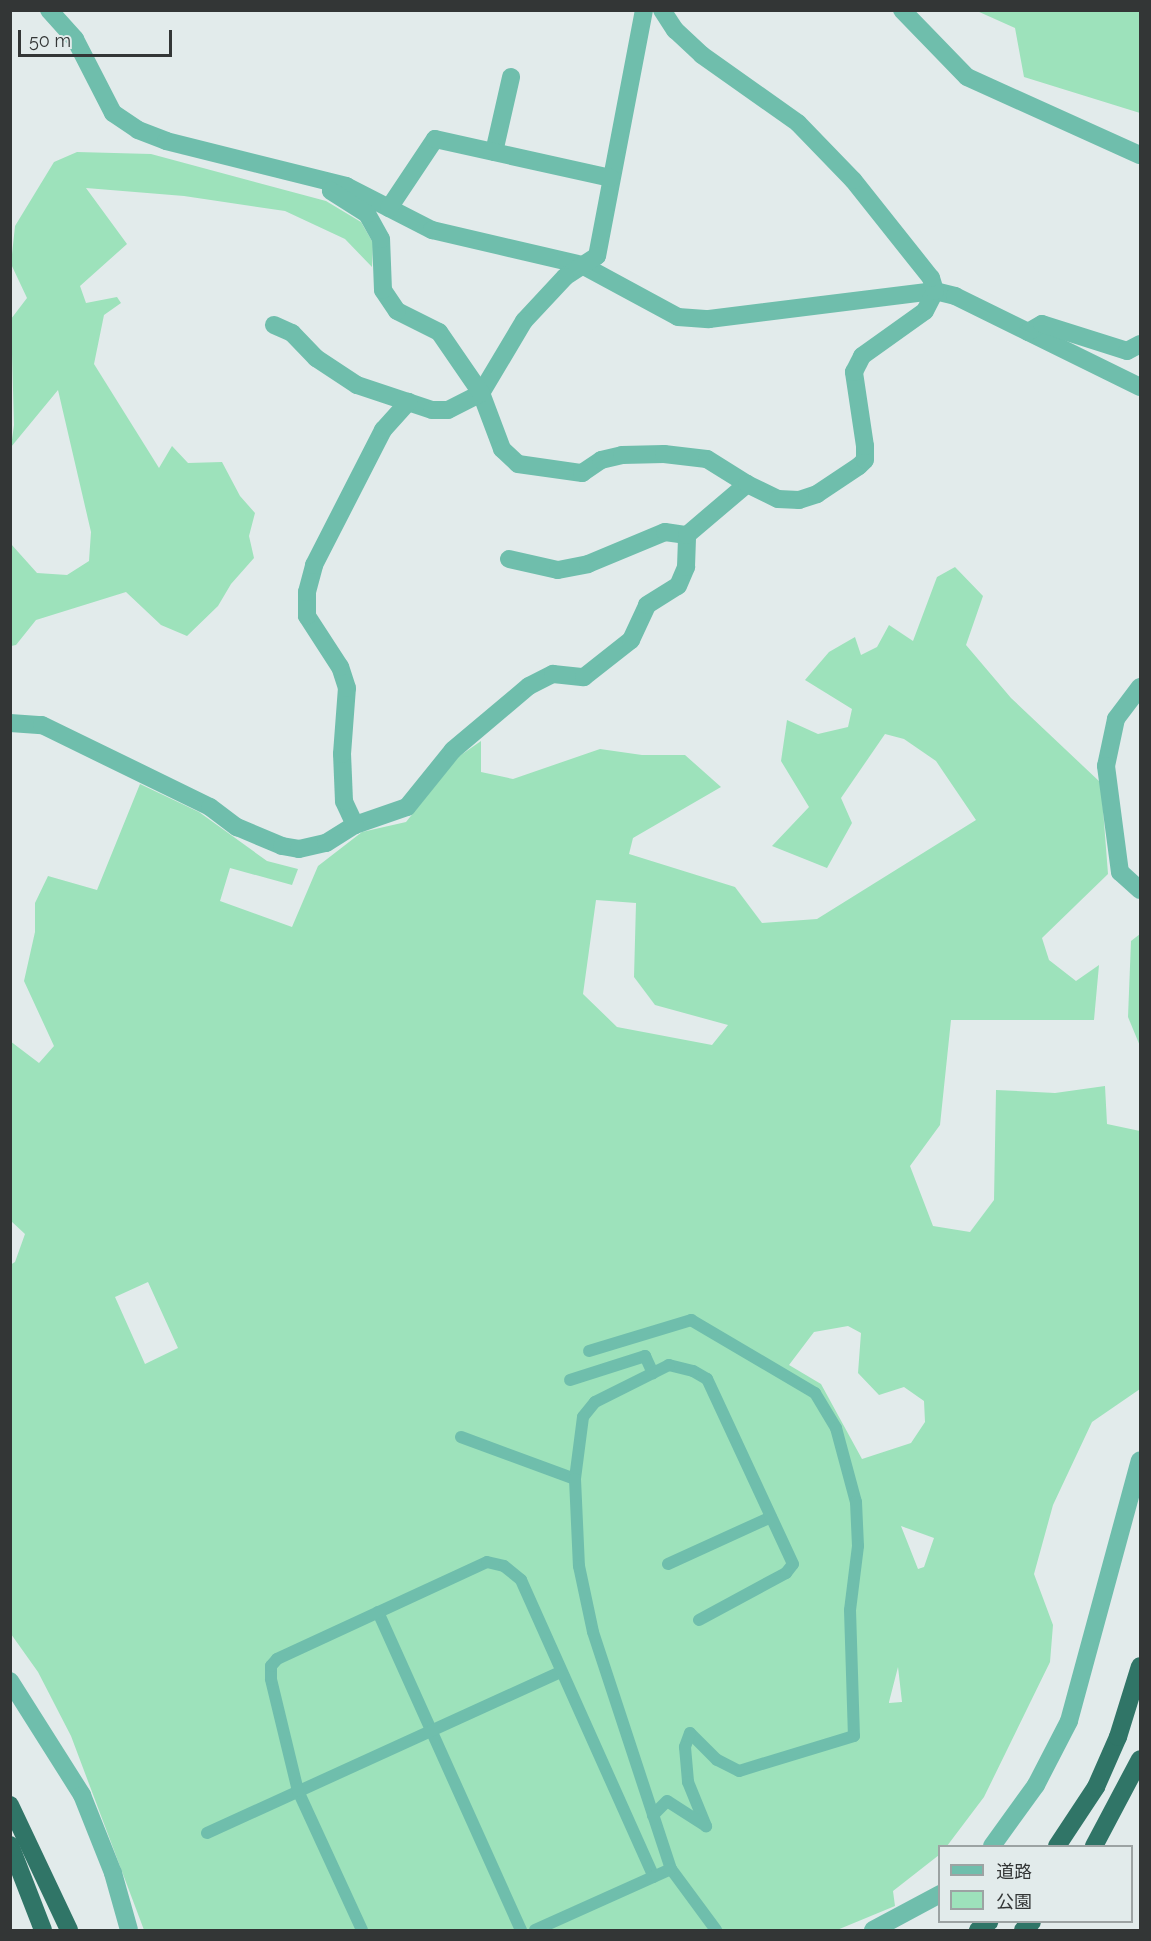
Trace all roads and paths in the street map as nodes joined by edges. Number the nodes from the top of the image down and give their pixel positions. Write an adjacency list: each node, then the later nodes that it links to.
1 (49, 10): 9 (street)
2 (644, 10): 8 (street)
3 (662, 10): 12 (street)
4 (902, 10): 7 (street)
5 (511, 77): 6 (street)
6 (494, 152): 8 (street); 10 (street)
7 (1140, 155)
8 (611, 178): 11 (street)
9 (326, 181): 10 (street); 17 (street)
10 (389, 208): 11 (street)
11 (582, 265): 12 (street); 17 (street)
12 (935, 291): 14 (street); 19 (street)
13 (274, 325): 18 (street)
14 (1028, 332): 15 (street); 16 (street)
15 (1140, 344)
16 (1140, 387)
17 (481, 393): 18 (street); 19 (street)
18 (408, 402): 24 (street)
19 (747, 484): 20 (street)
20 (687, 535): 21 (street); 24 (street)
21 (509, 560)
22 (1140, 687): 25 (street)
23 (10, 723): 24 (street)
24 (354, 825)
25 (1140, 890)
26 (590, 1352): 43 (lane)
27 (653, 1373): 28 (lane); 31 (lane); 32 (lane)
28 (570, 1380)
29 (461, 1437): 31 (lane)
30 (1140, 1460): 46 (street)
31 (575, 1479): 43 (lane)
32 (771, 1517): 33 (lane); 35 (lane)
33 (668, 1564)
34 (378, 1612): 37 (lane); 39 (lane); 41 (lane)
35 (699, 1620)
36 (1140, 1666): 47 (highway)
37 (561, 1672): 39 (lane); 50 (lane)
38 (10, 1681): 54 (street)
39 (431, 1729): 41 (lane); 56 (lane)
40 (1140, 1760): 48 (highway)
41 (298, 1791): 44 (lane); 55 (lane)
42 (10, 1805): 53 (highway)
43 (653, 1815): 49 (lane)
44 (207, 1833)
45 (10, 1845): 52 (highway)
46 (993, 1845)
47 (1058, 1845)
48 (1095, 1845)
49 (671, 1869): 50 (lane); 58 (lane)
50 (654, 1877): 57 (lane)
51 (938, 1895): 59 (street)
52 (43, 1930)
53 (69, 1930)
54 (129, 1930)
55 (362, 1930)
56 (521, 1930)
57 (535, 1930)
58 (716, 1930)
59 (873, 1930)

